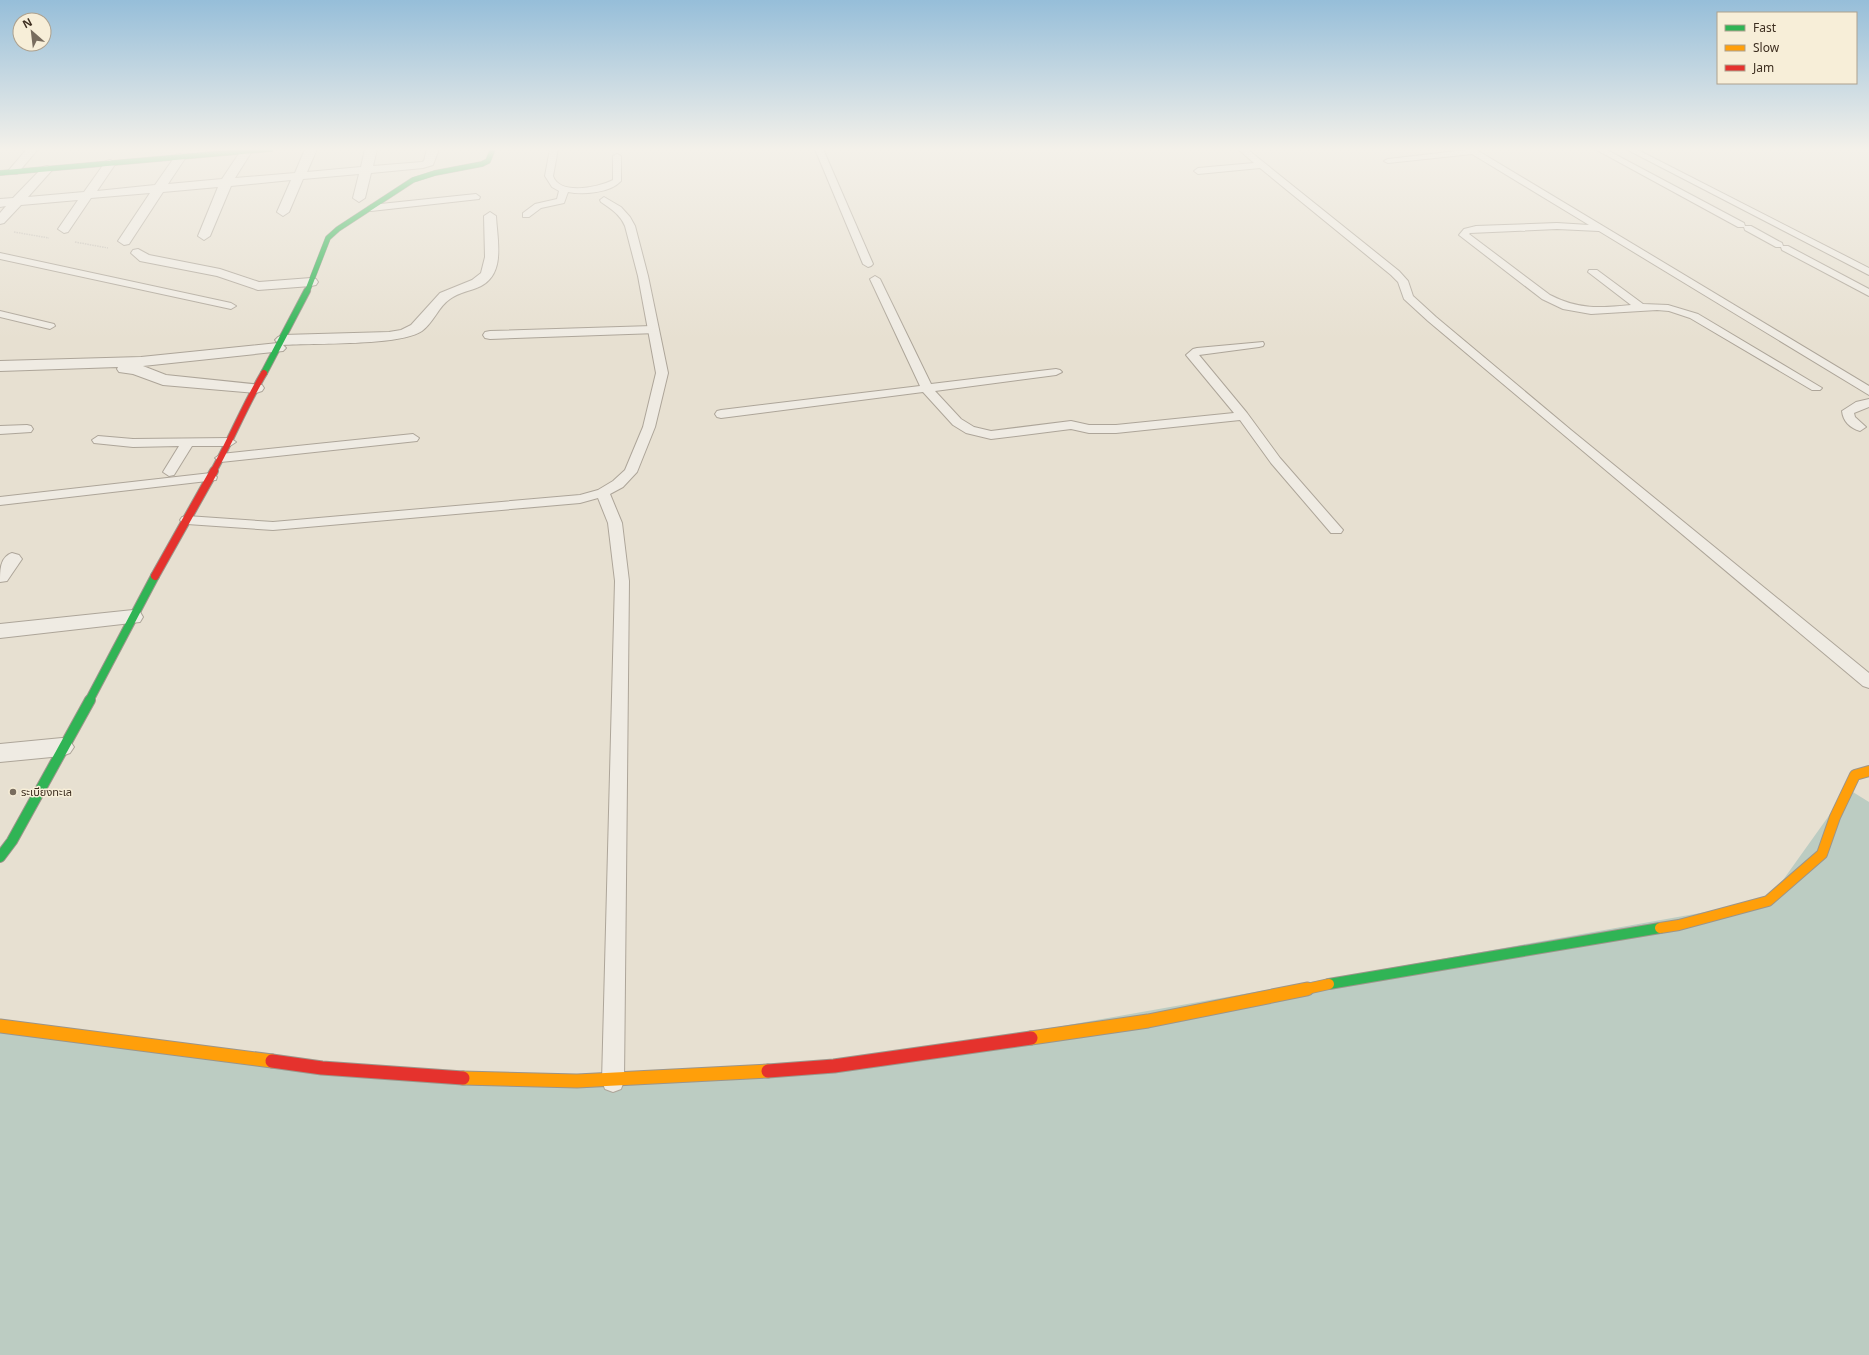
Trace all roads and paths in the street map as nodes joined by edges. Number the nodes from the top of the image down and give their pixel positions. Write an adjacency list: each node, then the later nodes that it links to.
1 (7, 212): 15 (street)
2 (76, 212): 17 (street)
3 (144, 212): 19 (street)
4 (214, 212): 18 (street)
5 (364, 212): 26 (street)
6 (530, 212): 13 (lane)
7 (620, 212): 32 (lane)
8 (846, 212): 22 (lane)
9 (1320, 212): 64 (lane)
10 (1573, 212): 16 (lane)
11 (1717, 212): 27 (lane)
12 (1753, 212): 24 (lane)
13 (526, 215)
14 (490, 216): 34 (street)
15 (0, 220)
16 (1599, 228): 29 (lane); 42 (lane)
17 (64, 229)
18 (204, 236)
19 (124, 241)
20 (138, 253): 26 (street)
21 (0, 256): 28 (lane)
22 (868, 264)
23 (1593, 272): 29 (lane)
24 (1869, 272)
25 (875, 279): 41 (lane)
26 (311, 282): 34 (street)
27 (1869, 294)
28 (231, 306)
29 (1641, 307): 40 (lane)
30 (0, 314): 31 (lane)
31 (50, 326)
32 (652, 330): 33 (street); 56 (lane)
33 (490, 335)
34 (281, 344): 36 (street); 39 (street)
35 (1259, 344): 45 (lane)
36 (0, 366)
37 (1056, 372): 41 (lane)
38 (0, 374): 39 (street)
39 (256, 388): 52 (street)
40 (1816, 388)
41 (927, 389): 44 (lane); 45 (lane)
42 (1869, 391)
43 (1869, 403): 46 (lane)
44 (722, 414)
45 (1243, 416): 59 (lane)
46 (1860, 427)
47 (27, 429): 48 (lane)
48 (0, 430)
49 (413, 438): 53 (lane)
50 (98, 440): 51 (lane)
51 (188, 442): 52 (lane); 54 (lane)
52 (230, 442): 53 (street)
53 (221, 458): 55 (street)
54 (169, 472)
55 (211, 477): 57 (lane); 58 (street)
56 (603, 493): 58 (lane); 70 (lane)
57 (0, 501)
58 (187, 520): 62 (street)
59 (1336, 530)
60 (12, 559): 61 (street)
61 (0, 576)
62 (133, 617): 63 (street); 65 (street)
63 (0, 631)
64 (1869, 682)
65 (62, 746): 66 (street); 68 (street)
66 (0, 754)
67 (1869, 771): 70 (street)
68 (0, 857)
69 (0, 1026): 70 (street)
70 (612, 1081)

